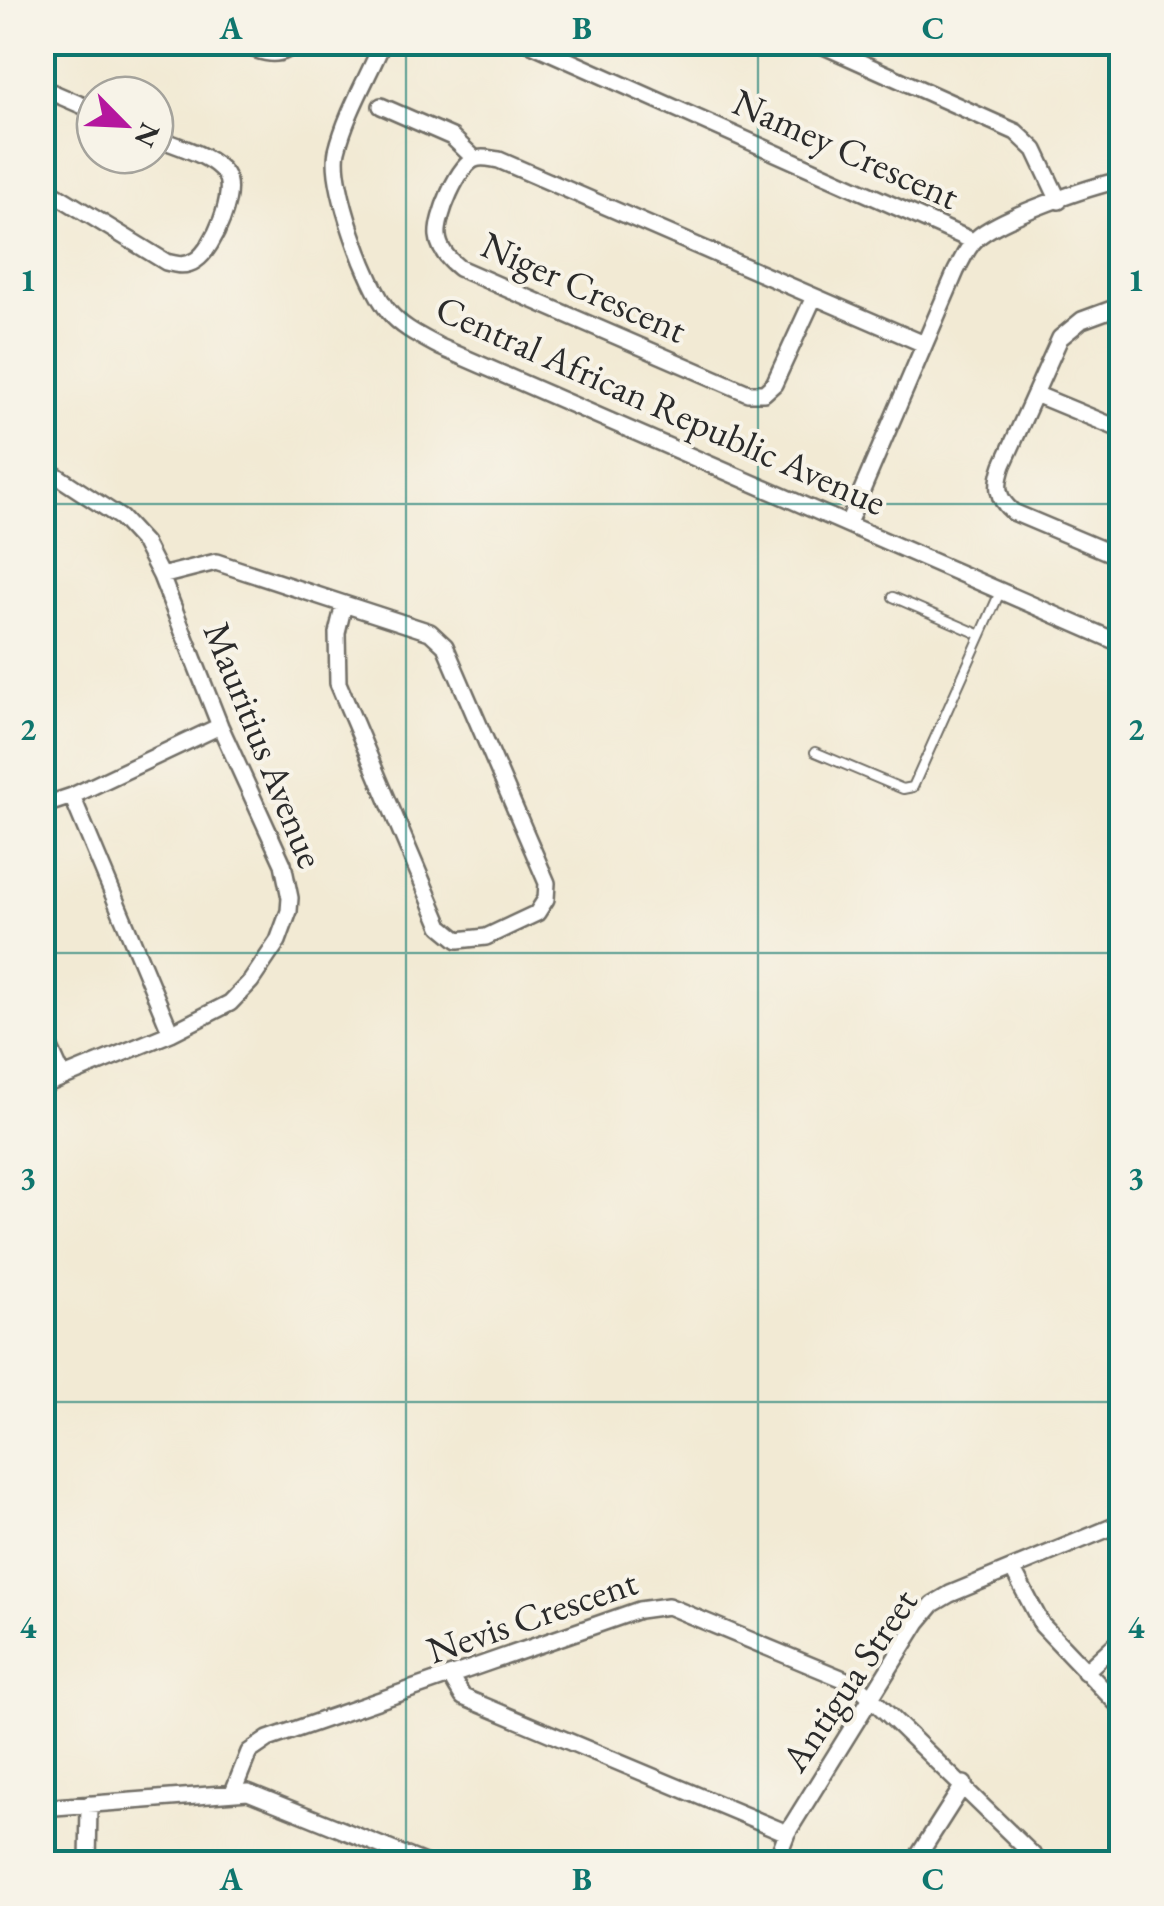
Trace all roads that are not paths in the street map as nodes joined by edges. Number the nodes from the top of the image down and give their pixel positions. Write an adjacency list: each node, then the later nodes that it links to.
1 (237, 42): 2 (street)
2 (296, 42)
3 (383, 42): 21 (street, Central African Republic Avenue)
4 (528, 42): 14 (street, Namey Crescent)
5 (815, 42): 13 (street)
6 (42, 88): 7 (street)
7 (75, 102)
8 (380, 106): 10 (street)
9 (175, 146): 12 (street)
10 (475, 159): 15 (street); 15 (street, Niger Crescent)
11 (1122, 180): 13 (street)
12 (42, 186)
13 (1059, 201): 14 (street)
14 (974, 241): 17 (street)
15 (814, 297): 17 (street)
16 (1122, 309): 18 (street)
17 (924, 344): 21 (street)
18 (1036, 394): 19 (street); 22 (street)
19 (1122, 430)
20 (42, 466): 23 (street, Mauritius Avenue)
21 (848, 523): 24 (street, Central African Republic Avenue)
22 (1122, 558)
23 (161, 576): 26 (street); 29 (street, Mauritius Avenue)
24 (1000, 590): 27 (lane); 28 (street, Central African Republic Avenue)
25 (893, 597): 27 (lane)
26 (344, 604): 26 (street)
27 (981, 635): 30 (lane)
28 (1122, 644)
29 (220, 726): 31 (street); 34 (street, Mauritius Avenue)
30 (815, 752)
31 (72, 796): 32 (street); 34 (street)
32 (42, 806)
33 (42, 1030): 35 (street)
34 (170, 1033): 35 (street, Mauritius Avenue)
35 (63, 1077): 36 (street, Mauritius Avenue)
36 (42, 1086)
37 (1122, 1523): 38 (street, Antigua Street)
38 (1013, 1570): 40 (street); 42 (street, Antigua Street)
39 (1122, 1638): 40 (street)
40 (1085, 1672): 43 (street)
41 (452, 1677): 42 (street, Nevis Crescent); 45 (street, Nevis Crescent); 48 (street)
42 (870, 1698): 44 (street, Nevis Crescent); 48 (street, Antigua Street)
43 (1122, 1709)
44 (964, 1784): 52 (street); 53 (street, Nevis Crescent)
45 (233, 1792): 46 (street); 50 (street)
46 (89, 1804): 47 (street); 49 (street)
47 (42, 1808)
48 (788, 1832): 51 (street, Antigua Street)
49 (88, 1864)
50 (427, 1864)
51 (775, 1864)
52 (912, 1864)
53 (1042, 1864)

